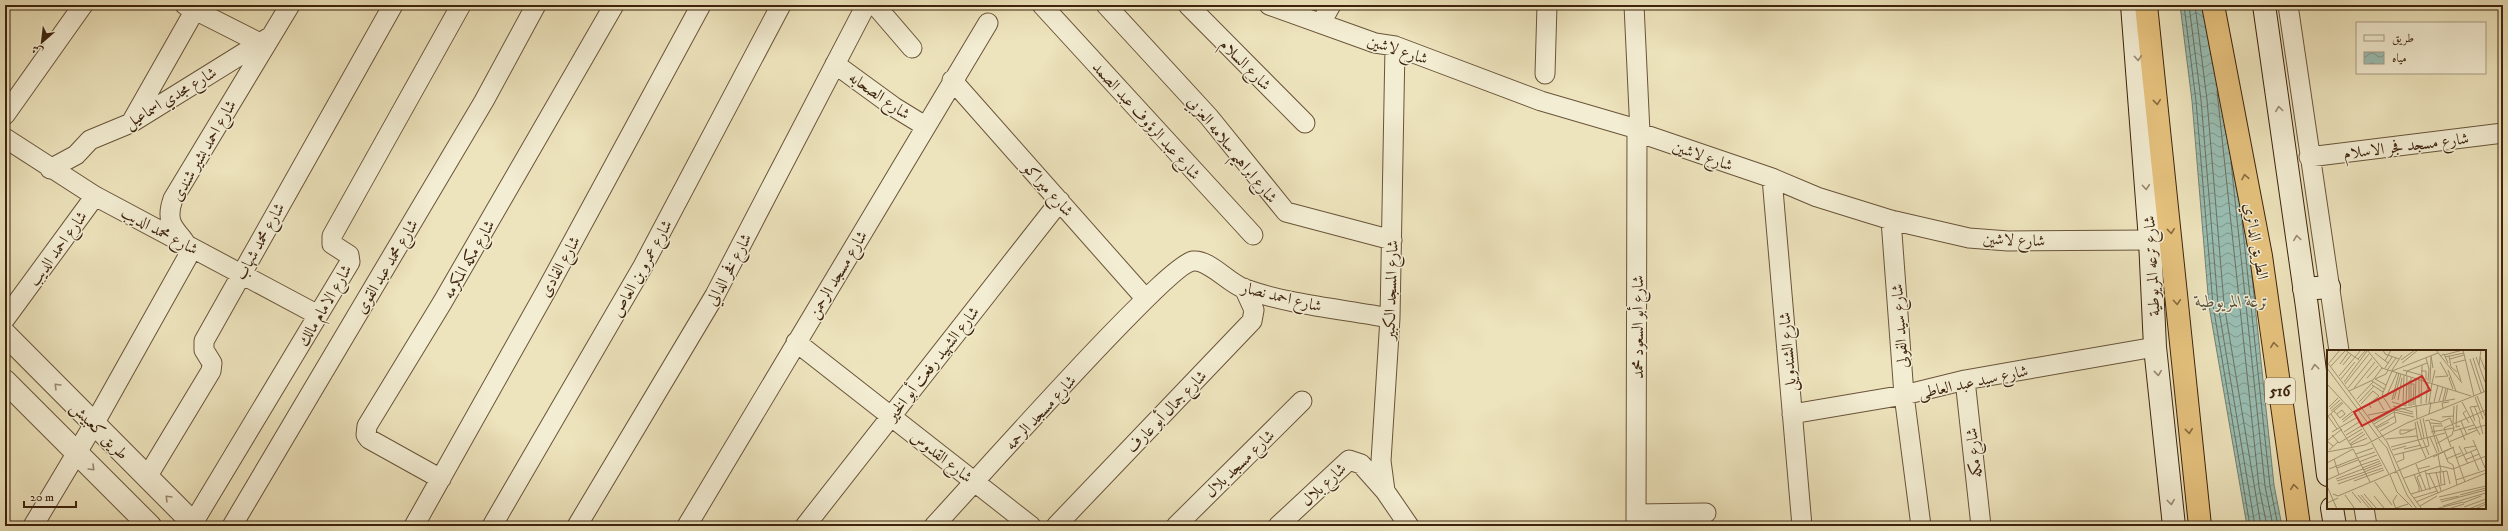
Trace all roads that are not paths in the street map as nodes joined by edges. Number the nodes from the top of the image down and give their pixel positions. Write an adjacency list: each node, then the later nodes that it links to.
1 (83, 5): 33 (street)
2 (290, 5): 27 (street, شارع احمد بشير شندى)
3 (393, 5): 50 (street, شارع محمد شهاب)
4 (460, 5): 55 (street, شارع الامام مالك)
5 (536, 5): 82 (street, شارع محمد عبد القوى)
6 (614, 5): 72 (street, شارع مكه المكرمه)
7 (701, 5): 72 (street, شارع الفادى)
8 (781, 5): 84 (street, شارع عمرو بن العاص)
9 (866, 5): 30 (street, شارع فخر الدالي)
10 (875, 5): 29 (street)
11 (1042, 5): 46 (street, شارع عبد الرؤوف عبد الصمد)
12 (1106, 5): 47 (street, شارع ابراهيم سلامه العزبي)
13 (1188, 5): 35 (street, شارع السلام)
14 (1269, 5): 24 (street, شارع لاشين)
15 (1331, 5): 26 (street)
16 (1547, 5): 31 (street)
17 (1634, 5): 37 (street, شارع أبو السعود محمد)
18 (2132, 5): 48 (main road, شارع ترعه المريوطية, one-way to 48)
19 (2146, 5): 98 (highway, one-way to 98)
20 (2213, 5): 99 (highway, الطريق الدائري / 516, one-way to 20)
21 (2264, 5): 53 (main road, one-way to 21)
22 (2288, 5): 40 (street)
23 (190, 8): 27 (street); 34 (street)
24 (1284, 8): 26 (street, شارع لاشين)
25 (988, 22): 32 (street, شارع مسجد الرحمن)
26 (1321, 23): 28 (street, شارع لاشين)
27 (265, 40): 34 (street, شارع مجدي اسماعيل); 49 (street, شارع احمد بشير شندى)
28 (1395, 46): 37 (street, شارع لاشين); 47 (street, شارع المسجد الكبير)
29 (912, 48)
30 (835, 64): 36 (street, شارع الصحابه); 85 (street, شارع فخر الدالي)
31 (1545, 74)
32 (952, 80): 36 (street, شارع مسجد الرحمن); 44 (street, شارع ميراكو)
33 (5, 115)
34 (131, 122): 41 (street, شارع مجدي اسماعيل)
35 (1305, 123)
36 (925, 126): 59 (street, شارع مسجد الرحمن)
37 (1638, 131): 42 (street, شارع لاشين); 78 (street, شارع أبو السعود محمد)
38 (2503, 133): 40 (street, شارع مسجد فجر الاسلام)
39 (5, 138): 41 (street, شارع محمد الديب)
40 (2309, 157): 51 (street)
41 (50, 169): 43 (street, شارع محمد الديب)
42 (1772, 178): 45 (street, شارع لاشين); 66 (street, شارع الشندويلى)
43 (95, 196): 49 (street, شارع محمد الديب); 57 (street, شارع احمد الديب)
44 (1060, 201): 54 (street, شارع ميراكو); 67 (street, شارع الشهيد رفعت أبو الخير)
45 (1891, 220): 48 (street, شارع لاشين); 64 (street, شارع سيد الفولى)
46 (1253, 235)
47 (1392, 240): 56 (street, شارع المسجد الكبير)
48 (2150, 240): 60 (main road, شارع ترعه المريوطية)
49 (185, 243): 50 (street, شارع محمد الديب); 68 (street)
50 (241, 273): 55 (street, شارع محمد الديب); 71 (street, شارع محمد شهاب)
51 (2329, 287): 53 (main road); 61 (street)
52 (1244, 288): 54 (street, شارع احمد نصار); 56 (street, شارع احمد نصار); 90 (street, شارع جمال أبو عارف)
53 (2304, 289): 70 (main road, one-way to 53)
54 (1145, 298): 73 (street, شارع مسجد الرحمه)
55 (318, 315): 79 (street, شارع الامام مالك)
56 (1390, 318): 74 (street, شارع المسجد الكبير)
57 (5, 319)
58 (5, 334): 68 (main road, طريق كعبيش, one-way to 58)
59 (796, 342): 67 (street, شارع القدوس); 86 (street, شارع مسجد الرحمن)
60 (2155, 348): 62 (street, شارع سيد عبد العاطى); 97 (main road, شارع ترعه المريوطية, one-way to 97)
61 (2339, 350)
62 (1965, 380): 64 (street, شارع سيد عبد العاطى); 96 (street, شارع مكه)
63 (5, 381): 69 (main road, طريق كعبيش)
64 (1904, 396): 66 (street, شارع سيد عبد العاطى); 95 (street, شارع سيد الفولى)
65 (1302, 401): 91 (street, شارع مسجد بلال)
66 (1792, 414): 94 (street, شارع الشندويلى)
67 (891, 416): 73 (street, شارع القدوس); 87 (street, شارع الشهيد رفعت أبو الخير)
68 (94, 424): 69 (street); 71 (main road, طريق كعبيش)
69 (76, 453): 80 (street); 81 (main road, طريق كعبيش, one-way to 81)
70 (2327, 467)
71 (146, 476): 79 (main road, طريق كعبيش, one-way to 71)
72 (442, 478): 83 (street, شارع الفادى)
73 (975, 482): 88 (street, شارع مسجد الرحمه); 89 (street, شارع القدوس)
74 (1385, 490): 92 (street, شارع بلال); 93 (street, شارع المسجد الكبير)
75 (2332, 509): 100 (main road)
76 (2364, 509): 101 (street)
77 (1706, 513): 78 (street)
78 (1636, 520)
79 (194, 525)
80 (33, 526)
81 (150, 526)
82 (232, 526)
83 (414, 526)
84 (492, 526)
85 (577, 526)
86 (687, 526)
87 (805, 526)
88 (934, 526)
89 (1031, 526)
90 (1056, 526)
91 (1176, 526)
92 (1278, 526)
93 (1409, 526)
94 (1802, 526)
95 (1921, 526)
96 (1981, 526)
97 (2174, 526)
98 (2200, 526)
99 (2299, 526)
100 (2335, 526)
101 (2367, 526)

